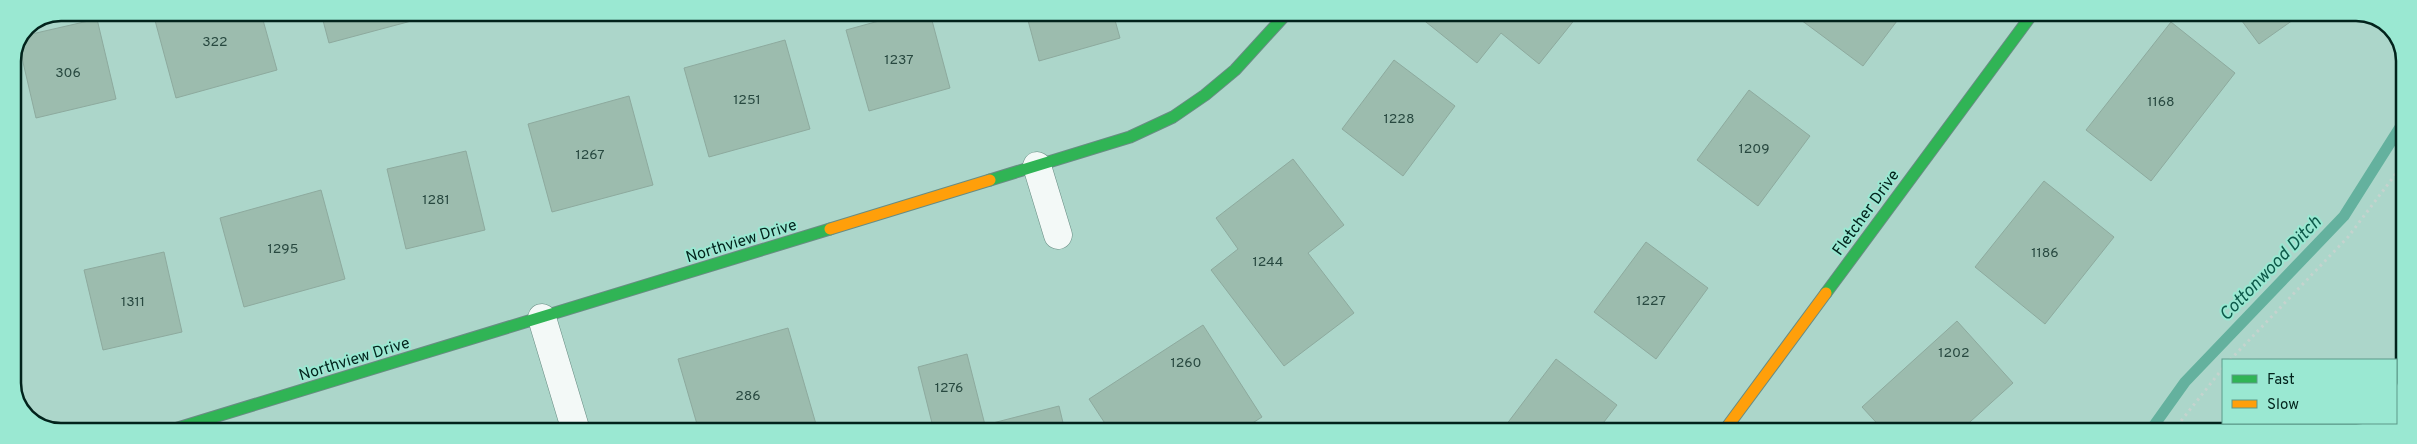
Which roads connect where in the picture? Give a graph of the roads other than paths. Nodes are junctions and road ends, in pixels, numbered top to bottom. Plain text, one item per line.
1 (1280, 22) edge
2 (2026, 22) edge
3 (1036, 166) junction
4 (1058, 235) dead end
5 (542, 318) junction
6 (198, 422) edge
7 (573, 422) edge
8 (1730, 423) edge

1 - 3 street, Northview Drive
2 - 8 street, Fletcher Drive
3 - 4 street
3 - 5 street, Northview Drive
5 - 6 street, Northview Drive
5 - 7 street

